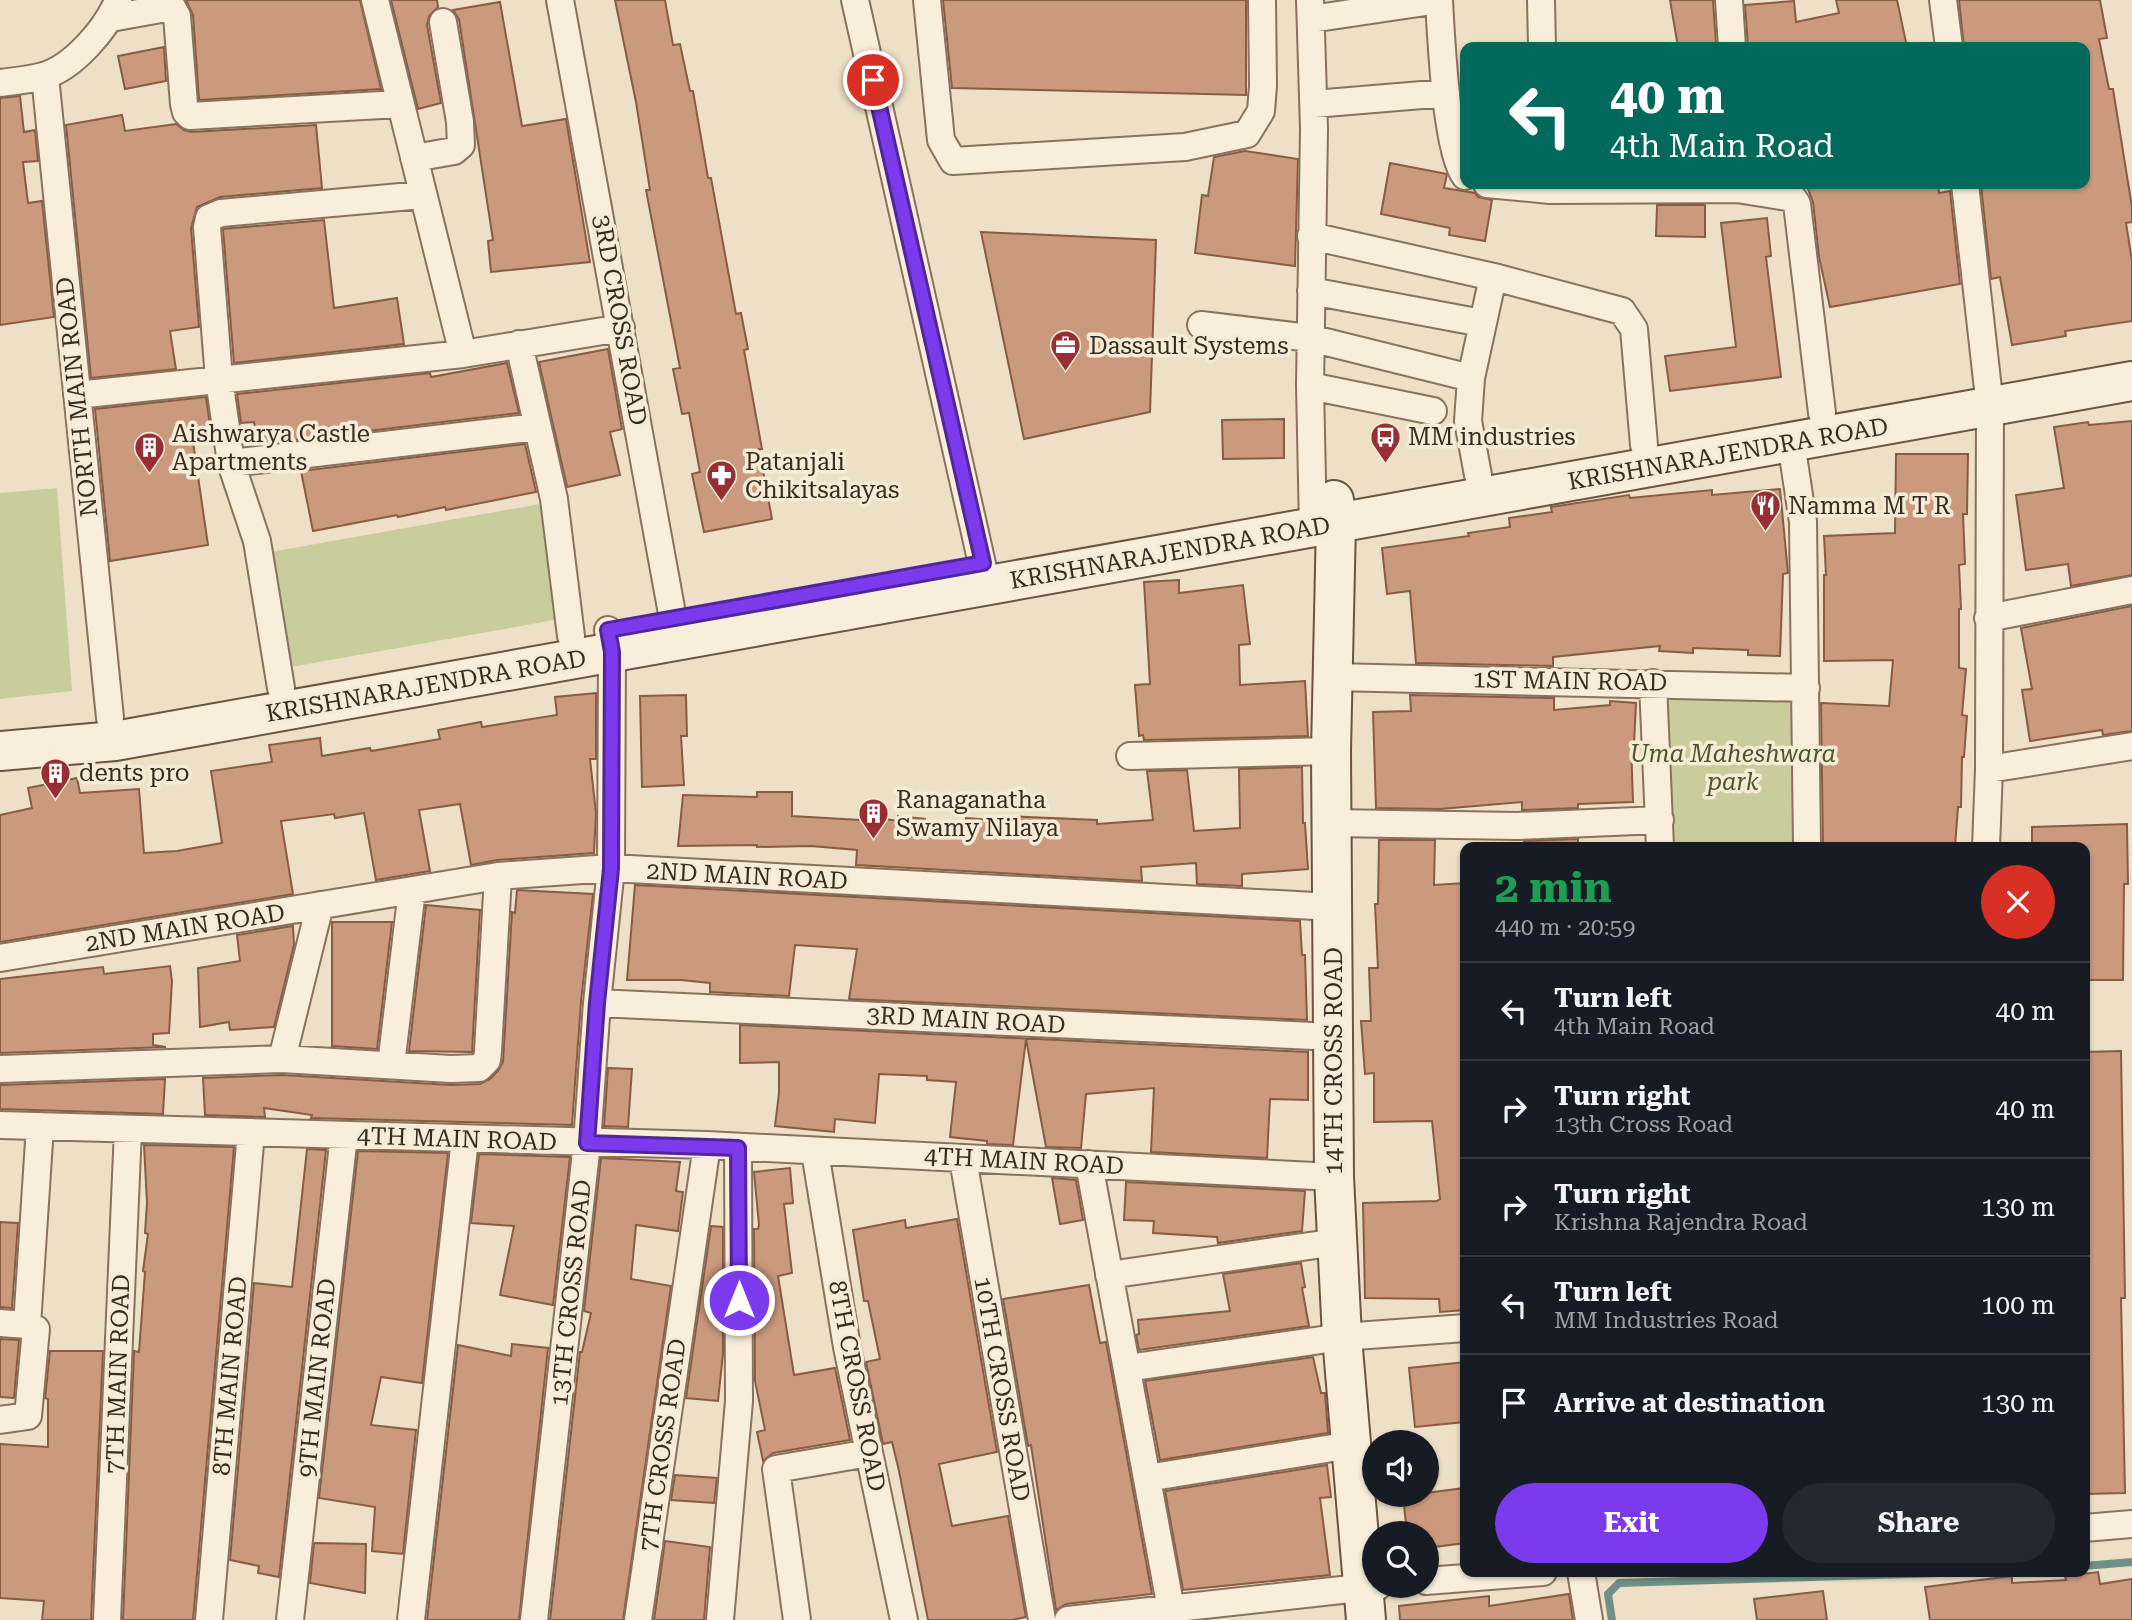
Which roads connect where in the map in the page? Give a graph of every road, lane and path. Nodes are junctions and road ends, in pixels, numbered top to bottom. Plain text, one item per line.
1 (375, 0) edge
2 (560, 0) edge
3 (855, 0) edge
4 (927, 0) edge
5 (1262, 0) edge
6 (1439, 0) edge
7 (1541, 0) edge
8 (1729, 0) edge
9 (1943, 0) edge
10 (115, 9) edge
11 (1311, 10) edge
12 (443, 22) dead end
13 (1542, 42) edge
14 (1732, 42) edge
15 (1948, 42) edge
16 (45, 76) junction
17 (0, 83) edge
18 (1446, 93) junction
19 (399, 104) junction
20 (1314, 104) junction
21 (414, 158) junction
22 (1460, 165) edge
23 (1751, 189) edge
24 (1966, 189) edge
25 (423, 195) junction
26 (1311, 236) junction
27 (1493, 277) junction
28 (1311, 291) junction
29 (1482, 323) junction
30 (1201, 325) dead end
31 (621, 328) junction
32 (1310, 338) junction
33 (520, 344) junction
34 (463, 354) junction
35 (2132, 357) edge
36 (1471, 378) junction
37 (219, 379) junction
38 (2132, 381) edge
39 (1310, 386) junction
40 (77, 395) junction
41 (1989, 395) junction
42 (1433, 411) dead end
43 (1822, 413) junction
44 (537, 428) junction
45 (1791, 443) junction
46 (1644, 445) junction
47 (231, 463) junction
48 (1478, 475) junction
49 (1323, 514) junction
50 (985, 574) junction
51 (2132, 590) edge
52 (1988, 618) junction
53 (675, 629) junction
54 (597, 639) junction
55 (1333, 677) junction
56 (1653, 683) junction
57 (281, 688) junction
58 (1806, 688) junction
59 (110, 718) junction
60 (0, 726) edge
61 (2132, 746) edge
62 (0, 751) edge
63 (1331, 751) junction
64 (1130, 756) dead end
65 (1989, 769) junction
66 (1660, 820) junction
67 (1332, 823) junction
68 (1517, 836) edge
69 (1661, 842) edge
70 (1807, 842) edge
71 (1986, 842) edge
72 (611, 869) junction
73 (499, 876) junction
74 (412, 890) junction
75 (320, 905) junction
76 (1333, 907) junction
77 (0, 958) edge
78 (597, 1003) junction
79 (1335, 1037) junction
80 (282, 1059) junction
81 (391, 1065) junction
82 (0, 1069) edge
83 (0, 1125) edge
84 (40, 1126) junction
85 (128, 1129) junction
86 (251, 1132) junction
87 (344, 1135) junction
88 (465, 1139) junction
89 (587, 1143) junction
90 (707, 1146) junction
91 (738, 1148) junction
92 (814, 1152) junction
93 (963, 1159) junction
94 (1089, 1164) junction
95 (1334, 1177) junction
96 (1337, 1242) junction
97 (1109, 1275) junction
98 (0, 1323) edge
99 (27, 1325) junction
100 (1460, 1328) edge
101 (1342, 1337) junction
102 (1127, 1368) junction
103 (0, 1420) edge
104 (1351, 1445) junction
105 (869, 1453) junction
106 (776, 1469) junction
107 (733, 1477) junction
108 (1147, 1478) junction
109 (2132, 1524) edge
110 (2090, 1528) edge
111 (1362, 1543) edge
112 (1478, 1577) edge
113 (1582, 1577) edge
114 (1439, 1580) edge
115 (1362, 1597) edge
116 (1172, 1613) edge
117 (107, 1620) edge
118 (209, 1620) edge
119 (290, 1620) edge
120 (411, 1620) edge
121 (534, 1620) edge
122 (638, 1620) edge
123 (720, 1620) edge
124 (797, 1620) edge
125 (904, 1620) edge
126 (1041, 1620) edge
127 (1068, 1620) edge
128 (1589, 1620) edge

1 - 19 street
2 - 31 street, 3RD CROSS ROAD
3 - 50 street
4 - 5 street
6 - 11 street
6 - 18 street
7 - 13 street
8 - 14 street
9 - 15 street
10 - 16 street
10 - 19 street
11 - 20 street
12 - 21 street
16 - 17 street
16 - 40 street, NORTH MAIN ROAD
18 - 20 street
18 - 22 street
19 - 21 street
20 - 26 street
21 - 25 street
23 - 43 street
24 - 41 street
25 - 34 street
25 - 37 street
26 - 27 street
26 - 28 street
27 - 29 street
27 - 46 street
28 - 29 street
28 - 32 street
29 - 36 street
30 - 32 street
31 - 33 street
31 - 53 street, 3RD CROSS ROAD
32 - 36 street
32 - 39 street
33 - 34 street
33 - 44 street, 13TH CROSS ROAD
34 - 37 street
35 - 41 main road
36 - 48 street
37 - 40 street
37 - 47 street
38 - 41 main road, KRISHNARAJENDRA ROAD
39 - 42 street
39 - 49 street
40 - 59 street, NORTH MAIN ROAD
41 - 43 main road
41 - 45 main road, KRISHNARAJENDRA ROAD
41 - 52 street
43 - 46 main road
44 - 47 street
44 - 54 street, 13TH CROSS ROAD
45 - 49 main road, KRISHNARAJENDRA ROAD
45 - 58 street
46 - 48 main road
47 - 57 street
48 - 49 main road
49 - 50 main road, KRISHNARAJENDRA ROAD
49 - 55 main road, 14TH CROSS ROAD
50 - 53 main road, KRISHNARAJENDRA ROAD
51 - 52 street
52 - 65 street
53 - 54 main road, KRISHNARAJENDRA ROAD
54 - 57 main road
54 - 62 main road, KRISHNARAJENDRA ROAD
54 - 72 street, 13TH CROSS ROAD
55 - 56 street, 1ST MAIN ROAD
55 - 63 main road, 14TH CROSS ROAD
56 - 58 street, 1ST MAIN ROAD
56 - 66 street
57 - 59 main road
58 - 70 street
59 - 60 main road
61 - 65 street
63 - 64 street
63 - 67 main road, 14TH CROSS ROAD
65 - 71 street
66 - 68 street
66 - 69 street
67 - 68 street
67 - 76 main road, 14TH CROSS ROAD
72 - 73 street, 2ND MAIN ROAD
72 - 76 street, 2ND MAIN ROAD
72 - 78 street, 13TH CROSS ROAD
73 - 74 street, 2ND MAIN ROAD
73 - 81 street
74 - 75 street, 2ND MAIN ROAD
74 - 81 street
75 - 77 street, 2ND MAIN ROAD
75 - 80 street
76 - 79 main road, 14TH CROSS ROAD
78 - 79 street, 3RD MAIN ROAD
78 - 89 street, 13TH CROSS ROAD
79 - 95 main road, 14TH CROSS ROAD
80 - 81 street
80 - 82 street
83 - 84 street, 4TH MAIN ROAD
84 - 85 street, 4TH MAIN ROAD
84 - 99 street
85 - 86 street, 4TH MAIN ROAD
85 - 117 street, 7TH MAIN ROAD
86 - 87 street, 4TH MAIN ROAD
86 - 118 street, 8TH MAIN ROAD
87 - 88 street, 4TH MAIN ROAD
87 - 119 street, 9TH MAIN ROAD
88 - 89 street, 4TH MAIN ROAD
88 - 120 street
89 - 90 street, 4TH MAIN ROAD
89 - 121 street, 13TH CROSS ROAD
90 - 91 street, 4TH MAIN ROAD
90 - 122 street, 7TH CROSS ROAD
91 - 92 street, 4TH MAIN ROAD
91 - 107 street
92 - 93 street, 4TH MAIN ROAD
92 - 105 street, 8TH CROSS ROAD
93 - 94 street, 4TH MAIN ROAD
93 - 126 street, 10TH CROSS ROAD
94 - 95 street, 4TH MAIN ROAD
94 - 97 street
95 - 96 main road, 14TH CROSS ROAD
96 - 97 street
96 - 101 main road, 14TH CROSS ROAD
97 - 102 street
98 - 99 street
99 - 103 street
100 - 101 street
101 - 102 street
101 - 104 main road, 14TH CROSS ROAD
102 - 108 street
104 - 108 street
104 - 111 main road, 14TH CROSS ROAD
105 - 106 street
105 - 125 street, 8TH CROSS ROAD
106 - 107 street
106 - 124 street
107 - 123 street
108 - 116 street
109 - 110 street
112 - 114 street
113 - 128 street
115 - 116 street
116 - 127 street

